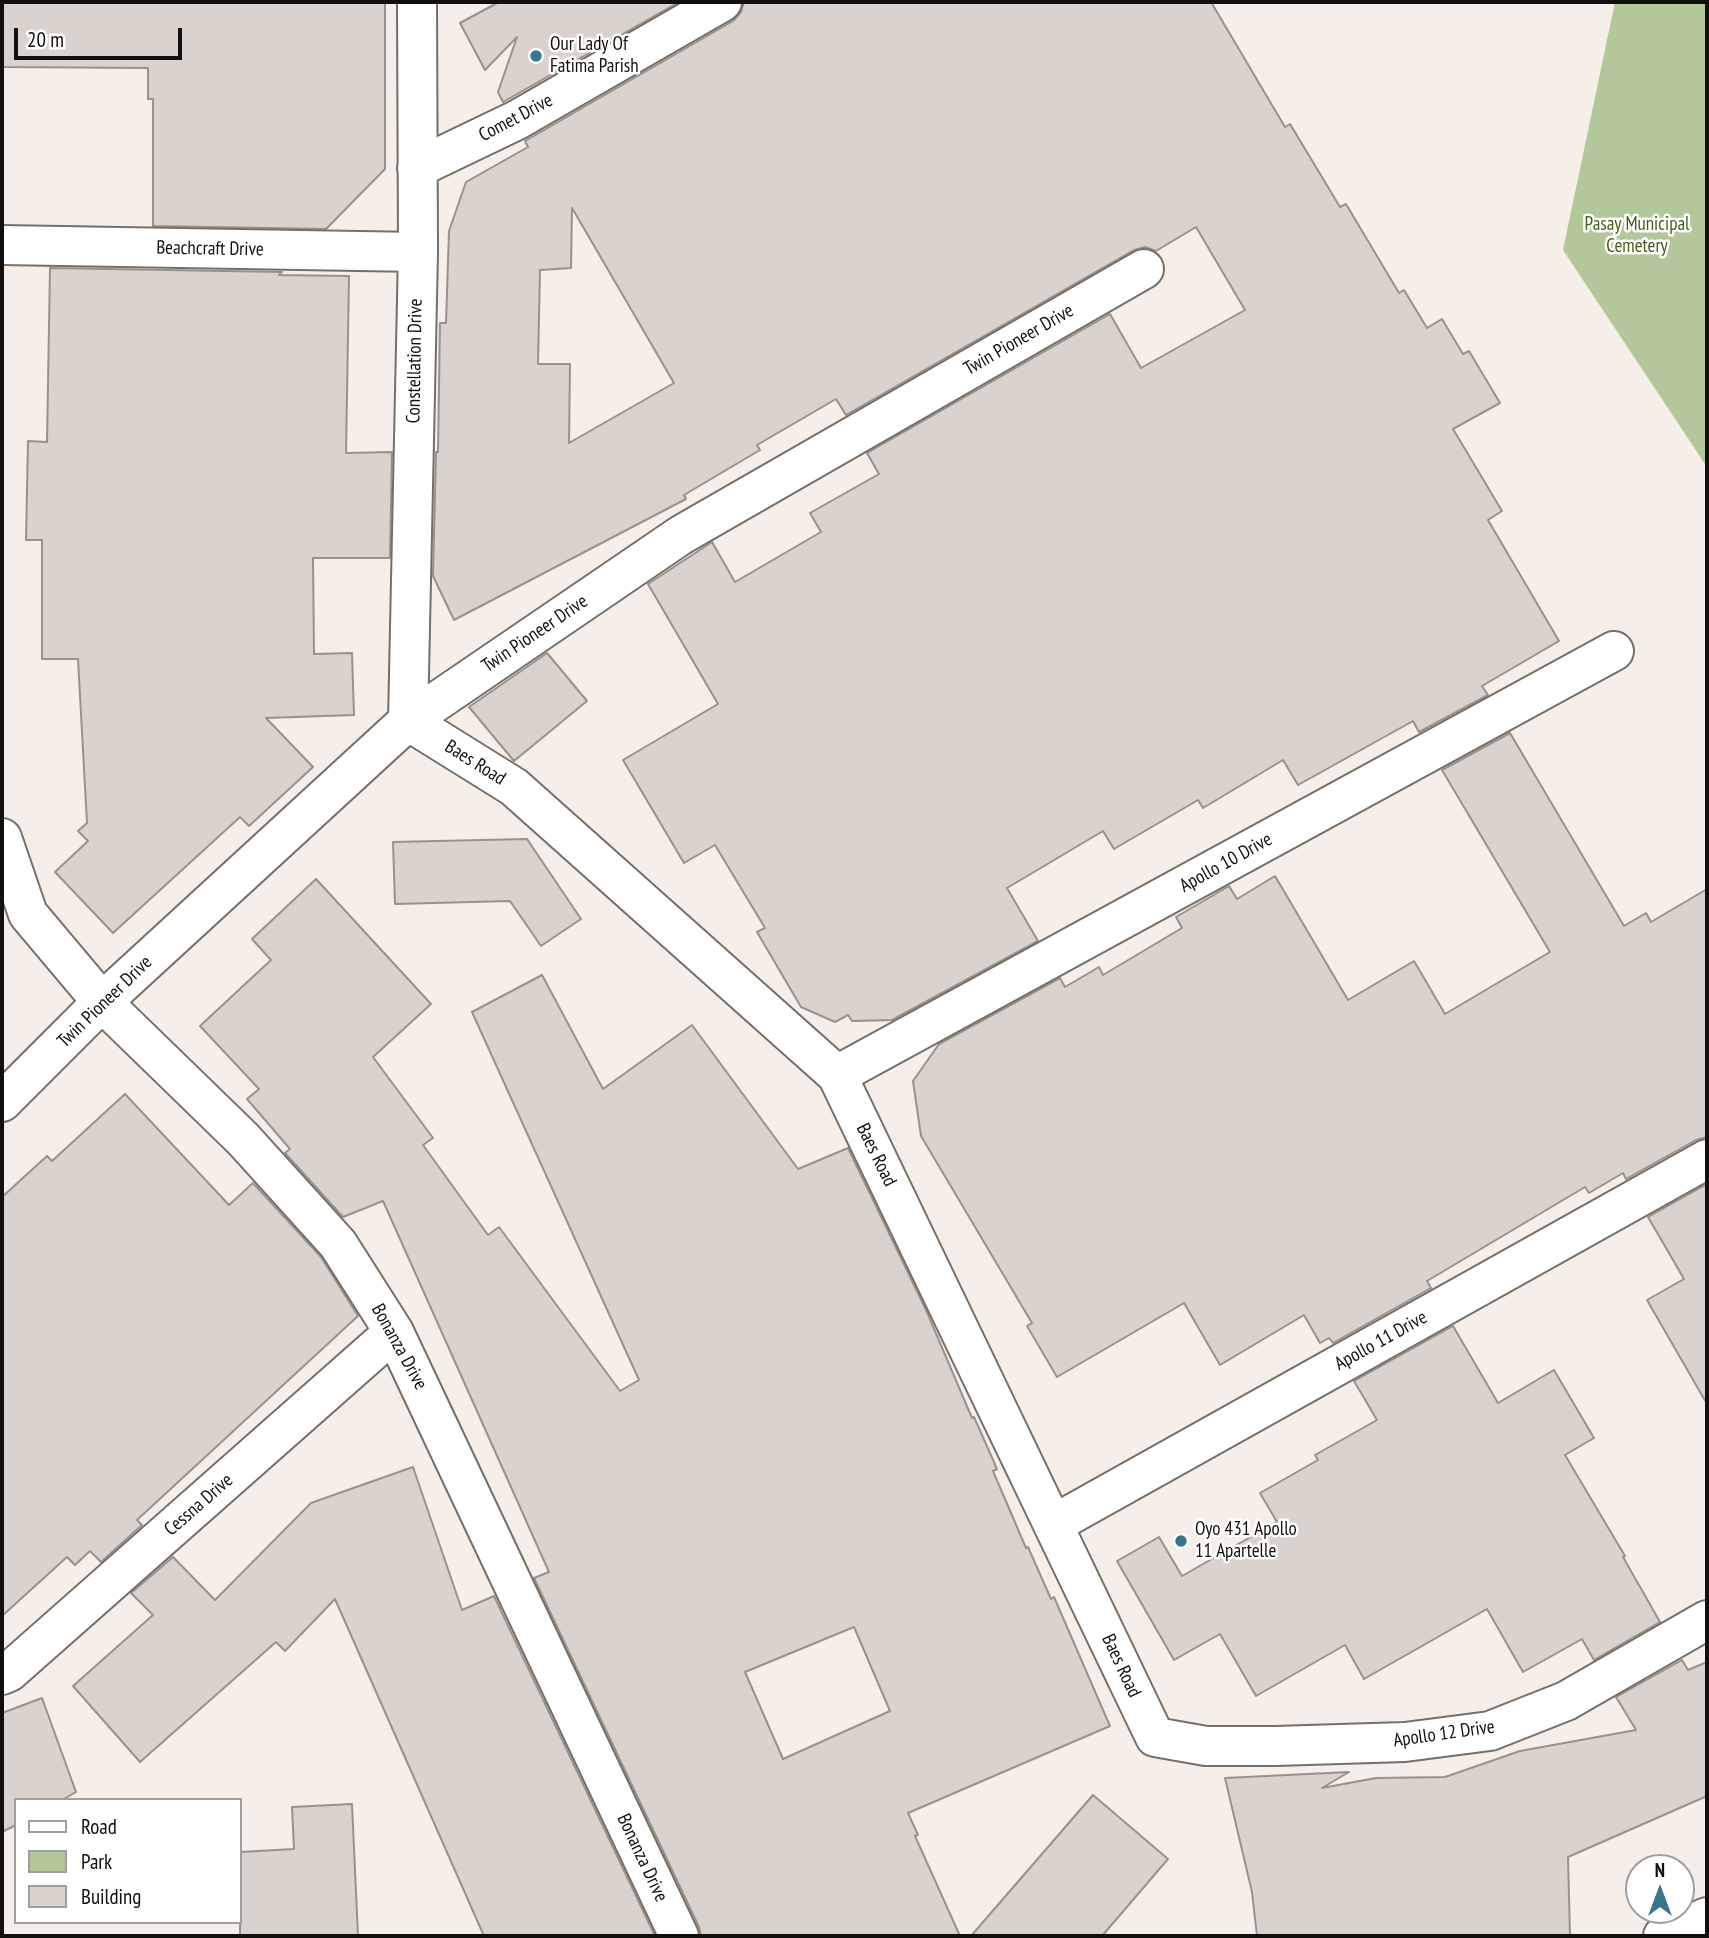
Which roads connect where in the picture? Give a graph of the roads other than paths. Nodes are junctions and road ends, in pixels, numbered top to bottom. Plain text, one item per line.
1 (417, 2) edge
2 (722, 2) edge
3 (417, 168) junction
4 (2, 245) edge
5 (418, 252) junction
6 (1144, 269) dead end
7 (1614, 651) dead end
8 (408, 721) junction
9 (2, 838) edge
10 (102, 1002) junction
11 (837, 1075) junction
12 (2, 1102) edge
13 (1707, 1158) edge
14 (394, 1332) junction
15 (1054, 1524) junction
16 (1707, 1620) edge
17 (2, 1675) edge
18 (1155, 1737) joint
19 (1707, 1917) edge
20 (679, 1936) edge
21 (1663, 1936) edge

1 - 3 street, Constellation Drive
2 - 3 street, Comet Drive
3 - 5 street, Constellation Drive
4 - 5 street, Beachcraft Drive
5 - 8 street, Constellation Drive
6 - 8 street, Twin Pioneer Drive
7 - 11 street, Apollo 10 Drive
8 - 10 street, Twin Pioneer Drive
8 - 11 street, Baes Road
9 - 10 street, Bonanza Drive
10 - 12 street, Twin Pioneer Drive
10 - 14 street, Bonanza Drive
11 - 15 street, Baes Road
13 - 15 street, Apollo 11 Drive
14 - 17 street, Cessna Drive
14 - 20 street, Bonanza Drive
15 - 18 street, Baes Road
16 - 18 street, Apollo 12 Drive
19 - 21 street

